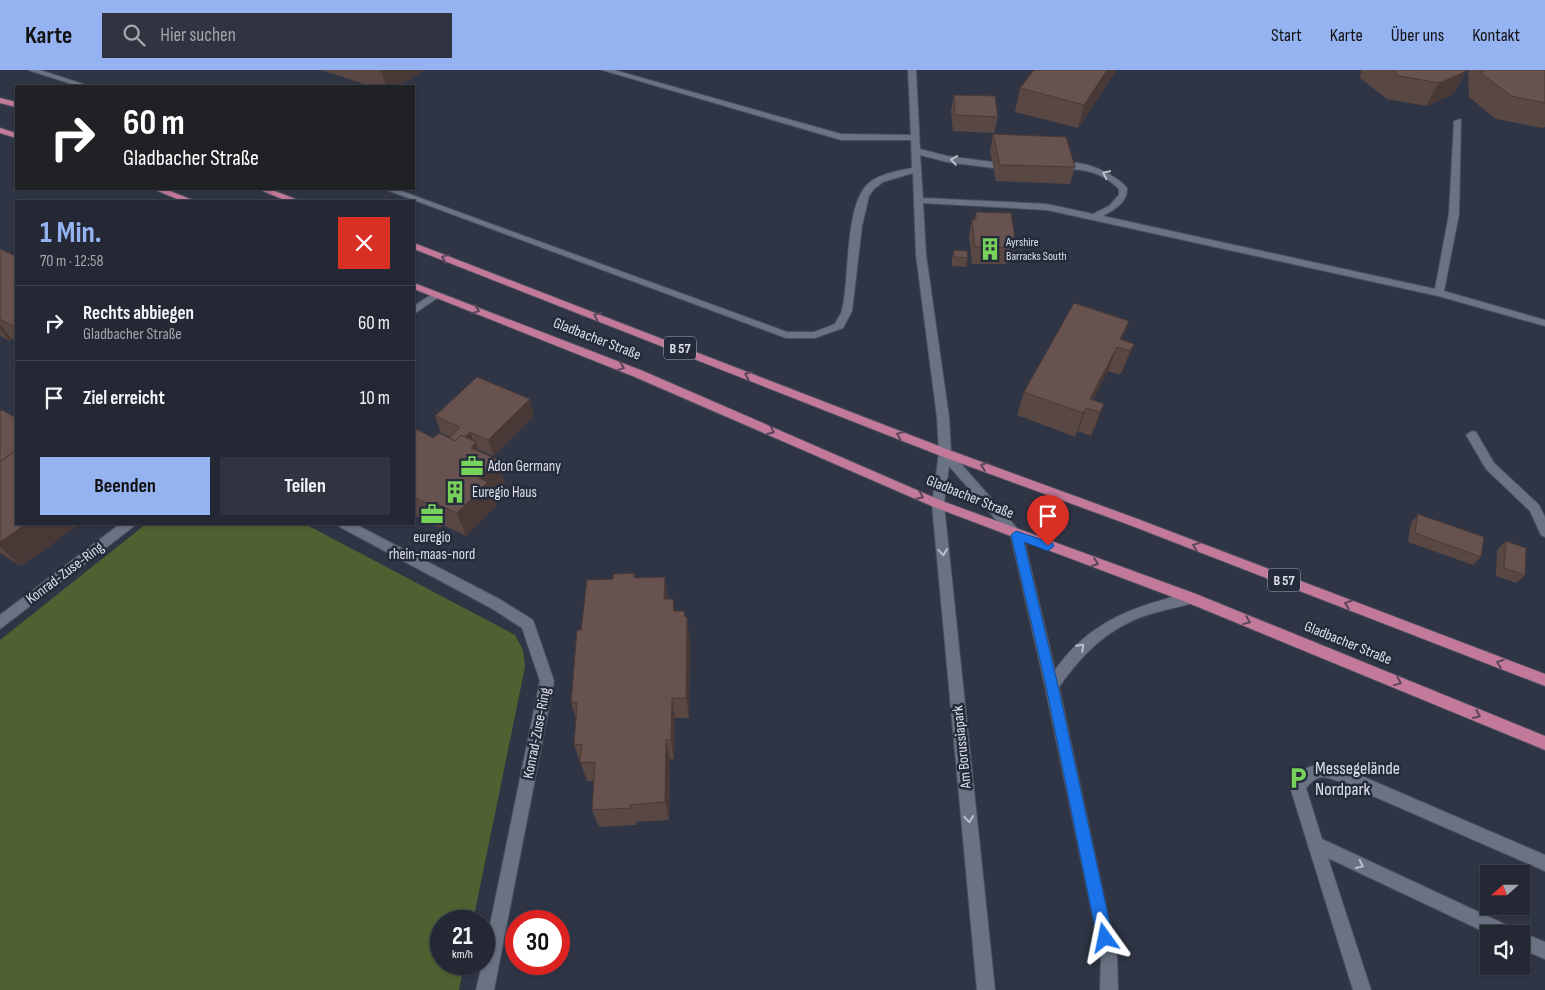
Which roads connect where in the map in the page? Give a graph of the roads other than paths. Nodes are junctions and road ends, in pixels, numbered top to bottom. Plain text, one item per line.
1 (32, 70) edge
2 (606, 70) edge
3 (912, 70) edge
4 (81, 85) edge
5 (0, 100) edge
6 (15, 106) edge
7 (1458, 121) dead end
8 (0, 130) edge
9 (15, 136) edge
10 (916, 138) junction
11 (917, 151) junction
12 (993, 165) dead end
13 (1066, 166) edge
14 (917, 169) junction
15 (160, 190) edge
16 (265, 190) edge
17 (391, 190) edge
18 (187, 200) edge
19 (293, 200) edge
20 (917, 200) junction
21 (1096, 217) junction
22 (415, 246) edge
23 (415, 286) edge
24 (1439, 293) junction
25 (435, 295) junction
26 (415, 310) edge
27 (1545, 323) edge
28 (1472, 435) dead end
29 (945, 453) junction
30 (938, 504) junction
31 (128, 525) edge
32 (346, 525) edge
33 (1545, 532) edge
34 (1016, 535) junction
35 (1191, 598) junction
36 (0, 622) edge
37 (1545, 680) edge
38 (1052, 686) junction
39 (1545, 743) edge
40 (1316, 844) junction
41 (1545, 863) edge
42 (1488, 925) edge
43 (1530, 944) edge
44 (1545, 951) edge
45 (1363, 989) edge
46 (485, 990) edge
47 (986, 990) edge
48 (1109, 990) edge

1 - 4 street
2 - 10 street
3 - 10 street, Am Borussiapark
5 - 6 main road
7 - 24 street
8 - 9 main road
10 - 11 street, Am Borussiapark
12 -> 11 street
11 - 14 street, Am Borussiapark
21 -> 13 street
14 - 17 street
14 - 20 street, Am Borussiapark
15 - 18 main road
16 - 19 main road
20 - 21 street
20 - 29 street, Am Borussiapark
21 - 24 street
29 -> 22 main road, Gladbacher Straße / B 57
23 - 25 main road, Gladbacher Straße
24 - 27 street
25 - 26 street
25 -> 30 main road, Gladbacher Straße
28 - 33 street
29 - 30 street, Am Borussiapark
29 - 34 street
37 -> 29 main road, Gladbacher Straße / B 57
30 - 34 main road, Gladbacher Straße
30 -> 47 street, Am Borussiapark
31 - 36 street, Konrad-Zuse-Ring
32 - 46 street, Konrad-Zuse-Ring
34 -> 35 main road, Gladbacher Straße
34 - 38 street
38 -> 35 street
35 -> 39 main road, Gladbacher Straße
38 - 48 street
40 - 41 street
40 -> 42 street
40 - 45 street
43 - 44 street

